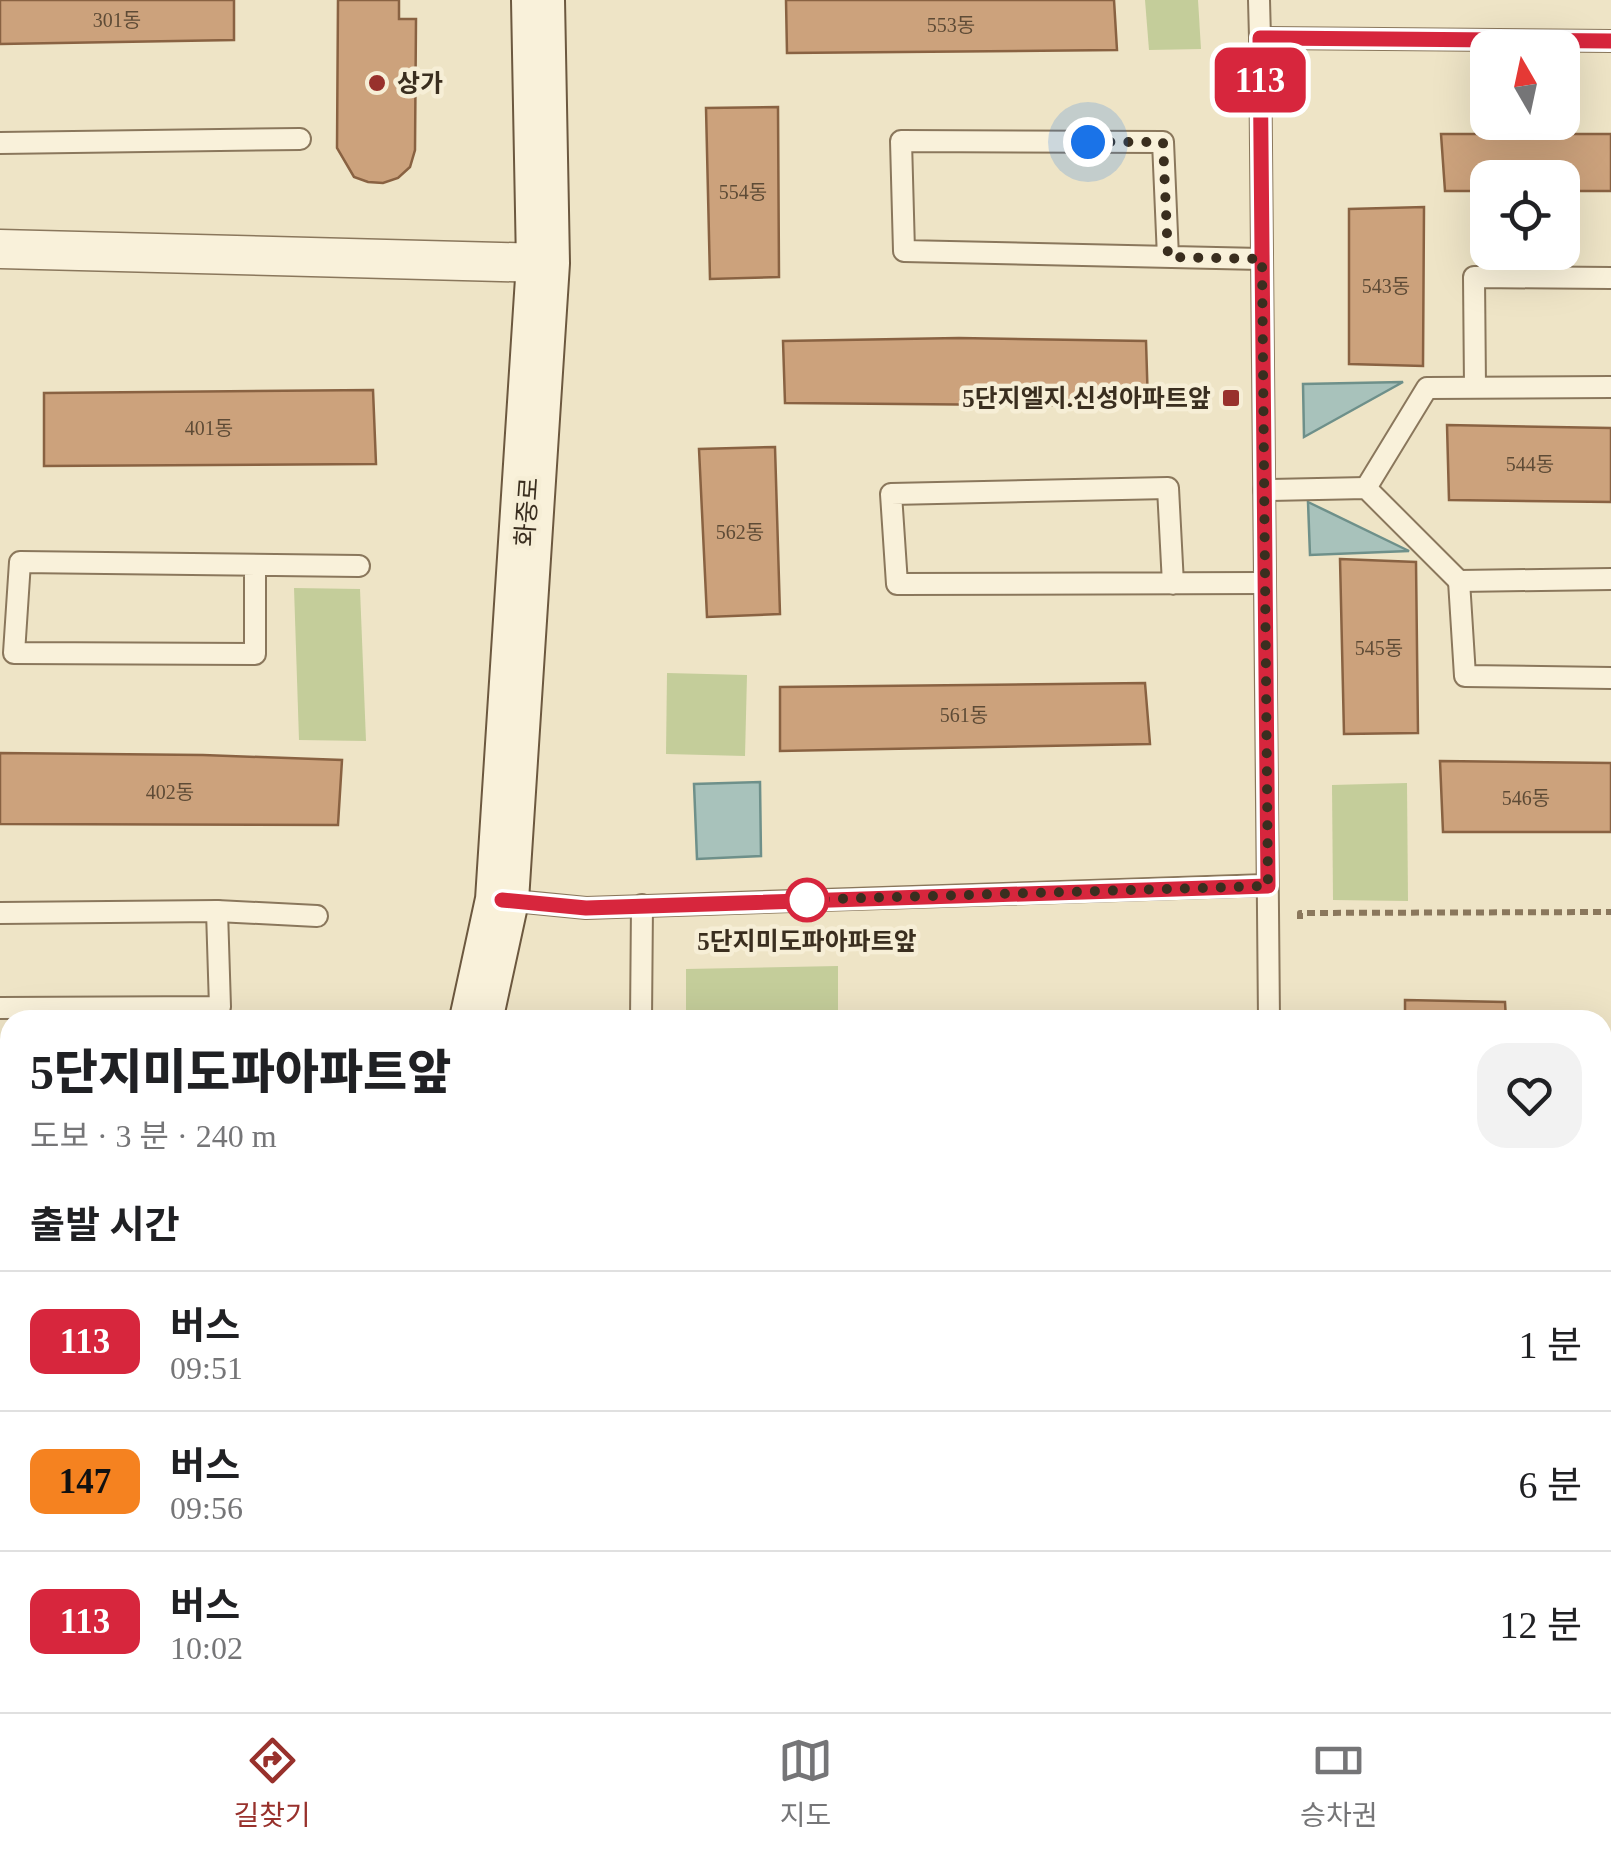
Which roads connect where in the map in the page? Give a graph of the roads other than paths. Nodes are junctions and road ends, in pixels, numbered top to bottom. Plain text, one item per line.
1 (538, 0) edge
2 (1260, 0) edge
3 (1260, 38) junction
4 (1611, 41) edge
5 (300, 139) dead end
6 (0, 143) edge
7 (0, 249) edge
8 (1168, 257) junction
9 (1262, 259) junction
10 (544, 263) junction
11 (1611, 278) edge
12 (1475, 388) junction
13 (1611, 388) edge
14 (1366, 488) junction
15 (1264, 490) junction
16 (255, 565) junction
17 (360, 566) dead end
18 (1611, 579) edge
19 (1459, 581) junction
20 (1264, 583) junction
21 (1174, 584) junction
22 (7, 652) edge
23 (1611, 678) edge
24 (1268, 886) junction
25 (502, 900) junction
26 (642, 905) junction
27 (217, 910) junction
28 (0, 913) edge
29 (317, 916) dead end
30 (0, 1008) edge
31 (478, 1010) edge
32 (641, 1010) edge
33 (1268, 1010) edge

1 - 10 main road, 화중로
2 - 3 lane
3 - 4 lane
3 - 9 lane
5 - 6 lane
7 - 10 street
8 - 8 lane
8 - 9 lane
9 - 15 lane
10 - 25 main road, 화중로
11 - 12 lane
12 - 13 lane
12 - 14 lane
14 - 15 lane
14 - 19 lane
15 - 20 lane
16 - 17 lane
16 - 22 lane
16 - 22 lane
18 - 19 lane
19 - 23 lane
20 - 21 lane
20 - 24 lane
21 - 21 lane
24 - 26 lane
24 - 33 lane
25 - 26 lane
25 - 31 main road, 화중로
26 - 32 lane
27 - 28 lane
27 - 29 lane
27 - 30 lane

